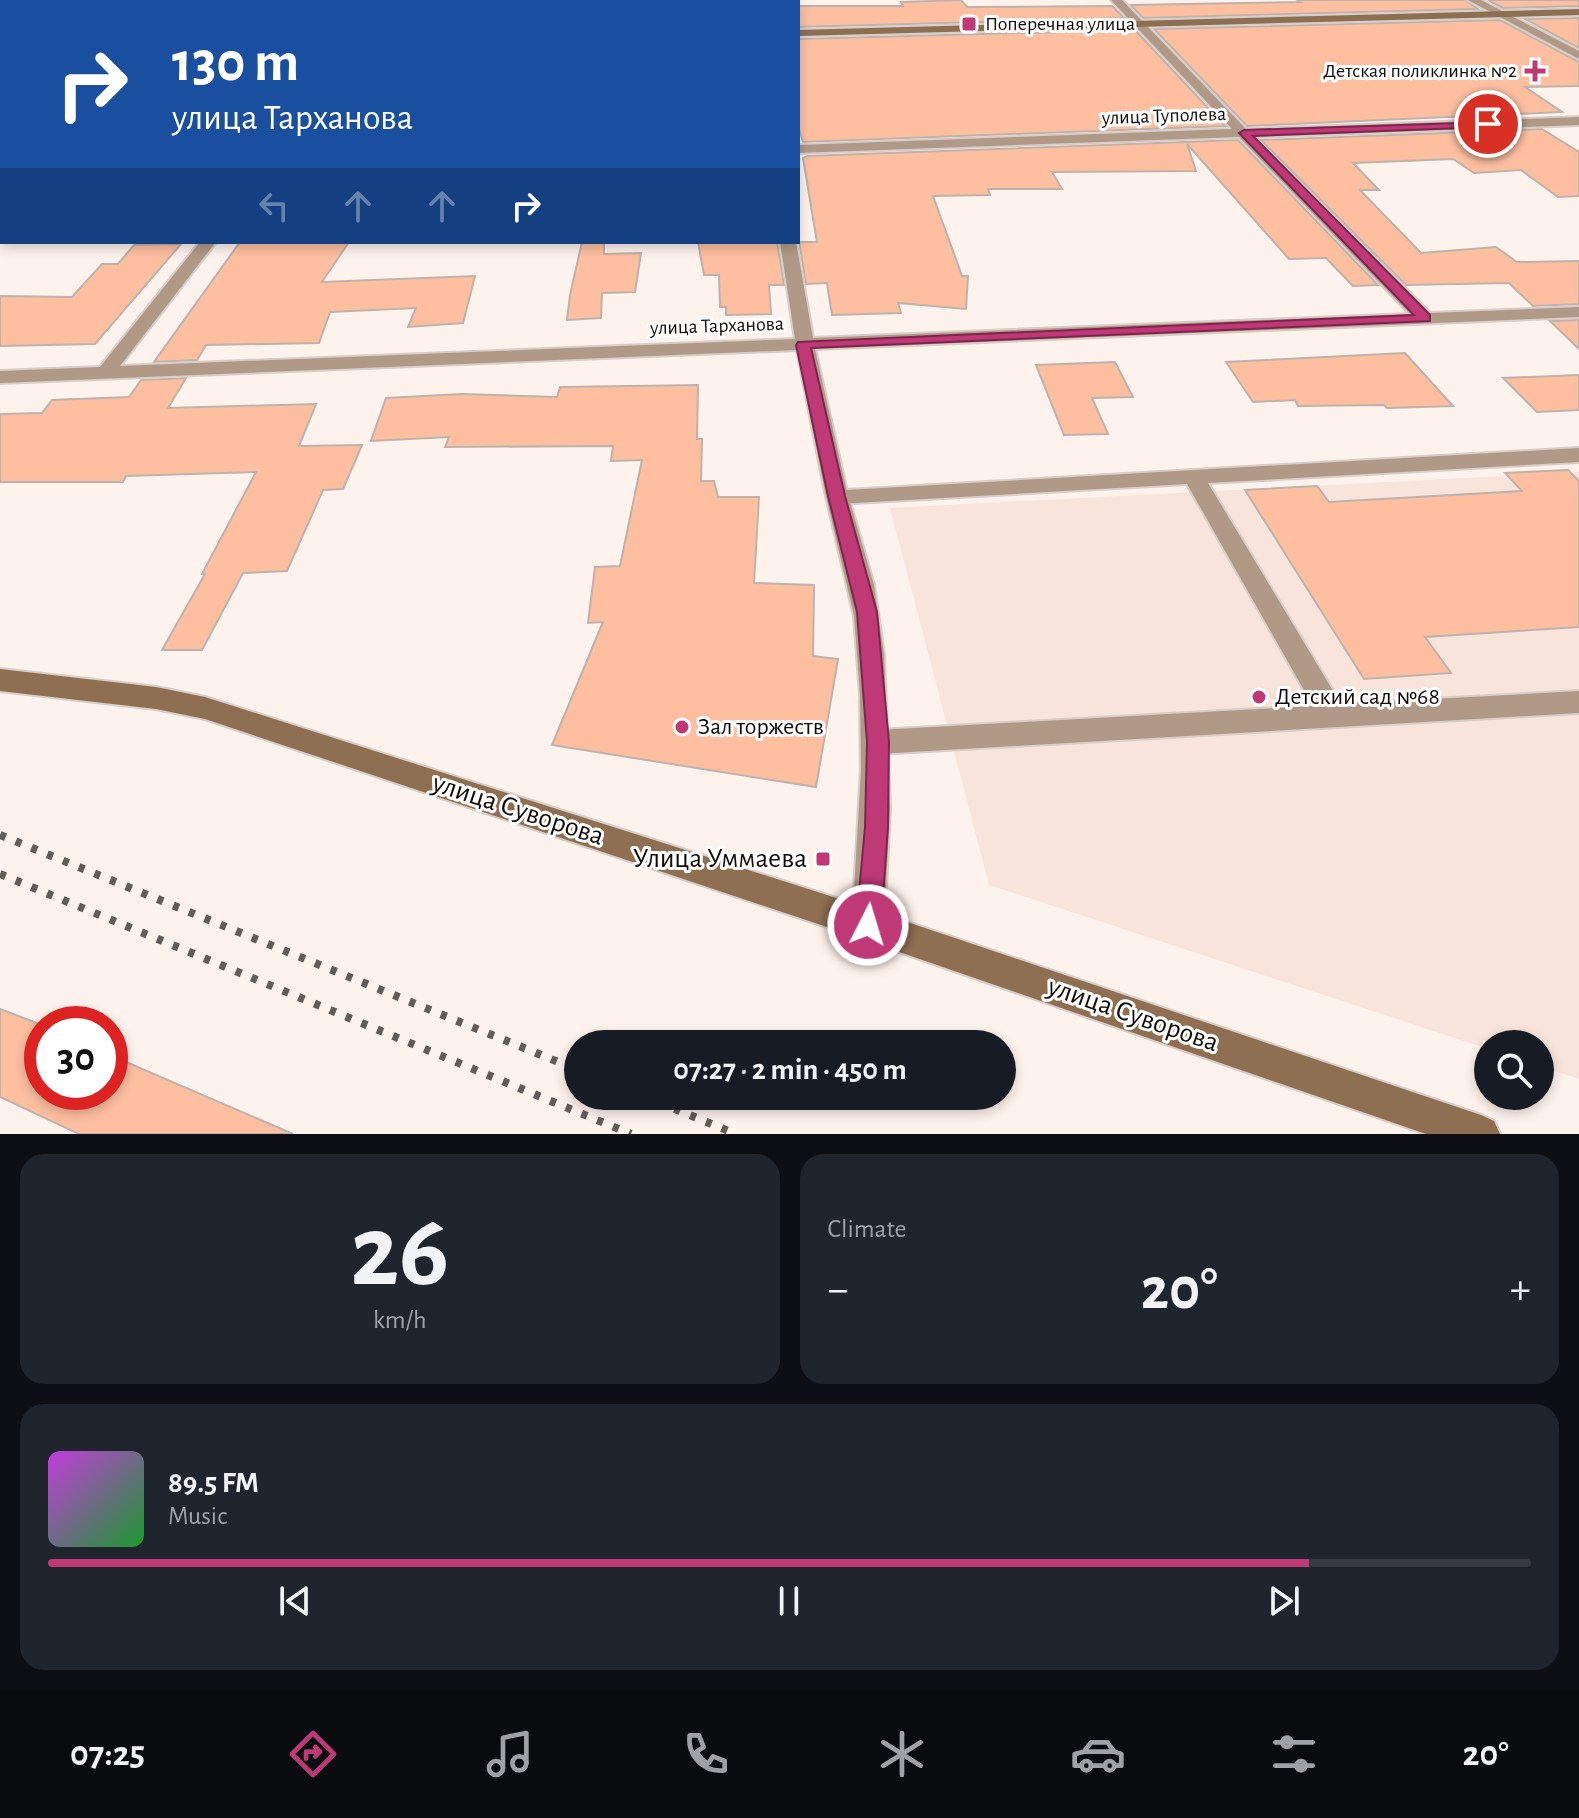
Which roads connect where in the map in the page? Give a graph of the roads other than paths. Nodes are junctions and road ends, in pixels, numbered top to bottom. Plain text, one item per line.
1 (1116, 0) edge
2 (1473, 0) edge
3 (1579, 12) edge
4 (1500, 15) junction
5 (1140, 25) junction
6 (800, 33) edge
7 (1579, 56) edge
8 (1579, 121) edge
9 (1244, 133) junction
10 (800, 149) edge
11 (206, 244) edge
12 (788, 244) edge
13 (1579, 312) edge
14 (1425, 318) junction
15 (803, 345) junction
16 (105, 373) junction
17 (0, 377) edge
18 (1579, 455) edge
19 (1193, 476) junction
20 (837, 496) junction
21 (0, 680) edge
22 (1579, 702) edge
23 (1333, 716) junction
24 (878, 742) junction
25 (868, 925) junction
26 (1481, 1134) edge

1 - 5 street
2 - 4 street
3 - 4 street
4 - 5 street
4 - 7 street
5 - 6 street
5 - 9 street
8 - 9 street, улица Туполева
9 - 10 street, улица Туполева
9 - 14 street
11 - 16 street
12 - 15 street
13 - 14 street, улица Тарханова
14 - 15 street, улица Тарханова
15 - 16 street, улица Тарханова
15 - 20 street
16 - 17 street, улица Тарханова
18 - 19 street
19 - 20 street
19 - 23 street
20 - 24 street
21 - 25 street, улица Суворова
22 - 23 street
23 - 24 street
24 - 25 street
25 - 26 street, улица Суворова

